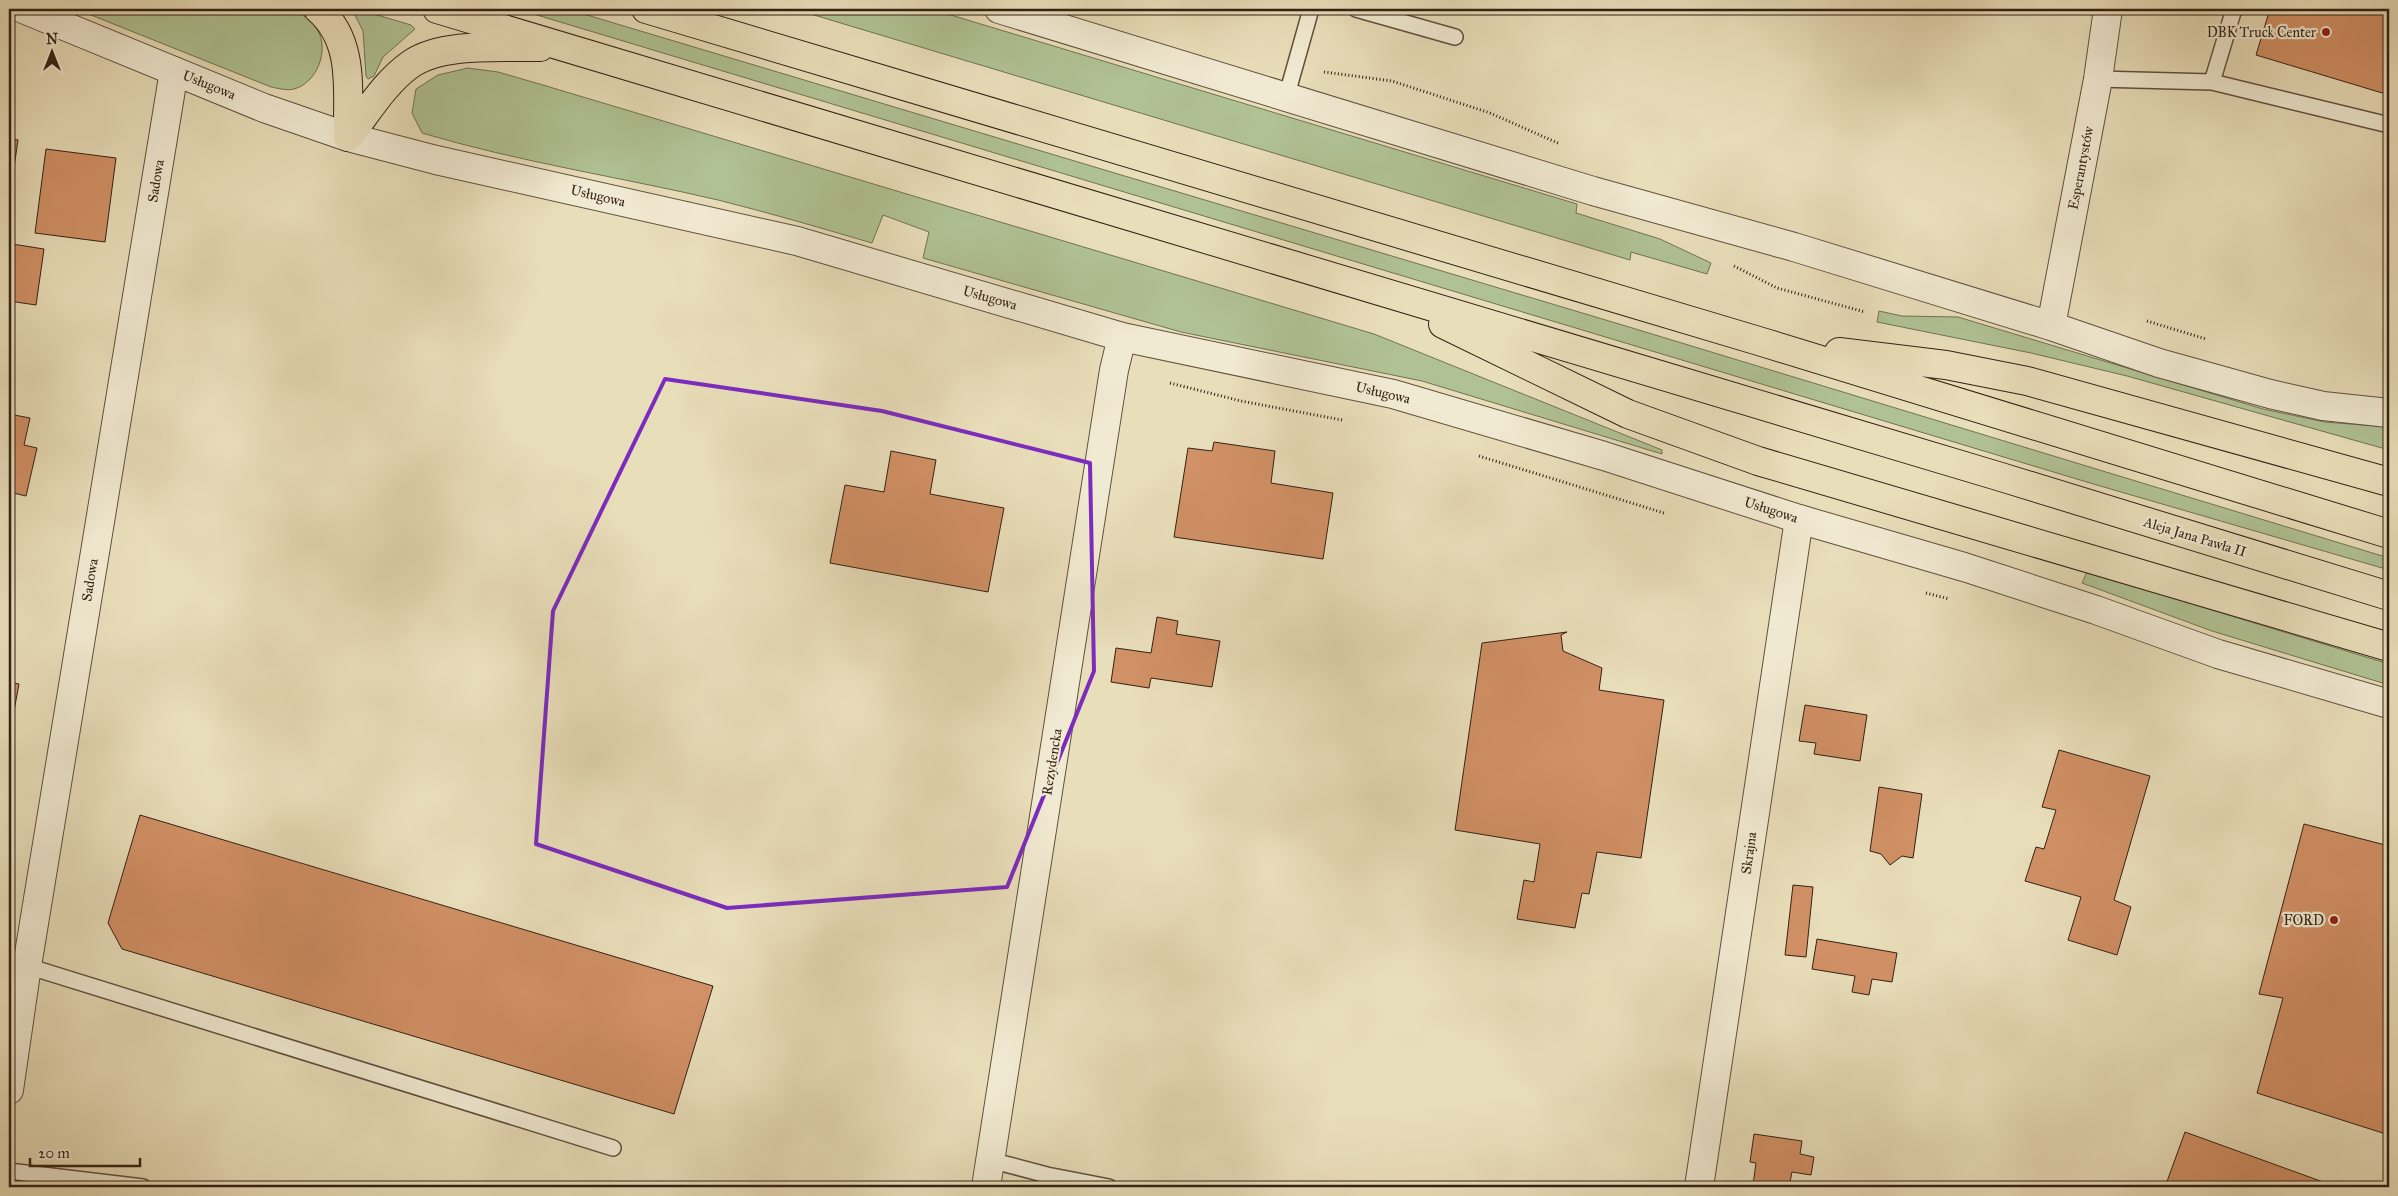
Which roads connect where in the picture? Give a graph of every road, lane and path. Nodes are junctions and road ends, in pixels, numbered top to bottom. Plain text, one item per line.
1 (23, 9) edge
2 (318, 9) edge
3 (437, 9) edge
4 (646, 9) edge
5 (999, 9) edge
6 (1311, 9) edge
7 (1356, 9) edge
8 (2108, 9) edge
9 (2234, 9) edge
10 (1455, 37) dead end
11 (562, 46) junction
12 (174, 71) junction
13 (2098, 79) junction
14 (2212, 82) junction
15 (1286, 98) junction
16 (2389, 125) edge
17 (348, 137) junction
18 (1368, 288) junction
19 (2140, 319) dead end
20 (2051, 326) junction
21 (1122, 338) junction
22 (2213, 341) dead end
23 (1762, 342) junction
24 (2389, 413) edge
25 (2389, 482) edge
26 (1799, 519) junction
27 (2389, 534) edge
28 (2389, 596) edge
29 (2389, 648) edge
30 (2389, 704) edge
31 (27, 966) junction
32 (9, 1090) edge
33 (613, 1148) dead end
34 (990, 1160) junction
35 (9, 1171) edge
36 (143, 1187) edge
37 (986, 1187) edge
38 (1109, 1187) edge
39 (1699, 1187) edge

1 - 12 street, Usługowa
2 - 17 main road
3 - 11 main road
4 - 23 main road
5 - 15 street
6 - 15 lane
7 - 10 lane
8 - 13 street, Esperantystów
9 - 14 lane
11 - 17 main road
11 - 18 main road
12 - 17 street, Usługowa
12 - 31 street, Sadowa
13 - 14 lane
13 - 20 street, Esperantystów
14 - 16 lane
15 - 20 street
17 - 21 street, Usługowa
18 - 28 main road, Aleja Jana Pawła II
18 - 29 main road
19 - 22 path
20 - 24 street
21 - 26 street, Usługowa
21 - 34 street, Rezydencka
23 - 25 main road
23 - 27 main road
26 - 30 street, Usługowa
26 - 39 street, Skrajna
31 - 32 street, Sadowa
31 - 33 lane
34 - 37 street, Rezydencka
34 - 38 lane
35 - 36 lane

